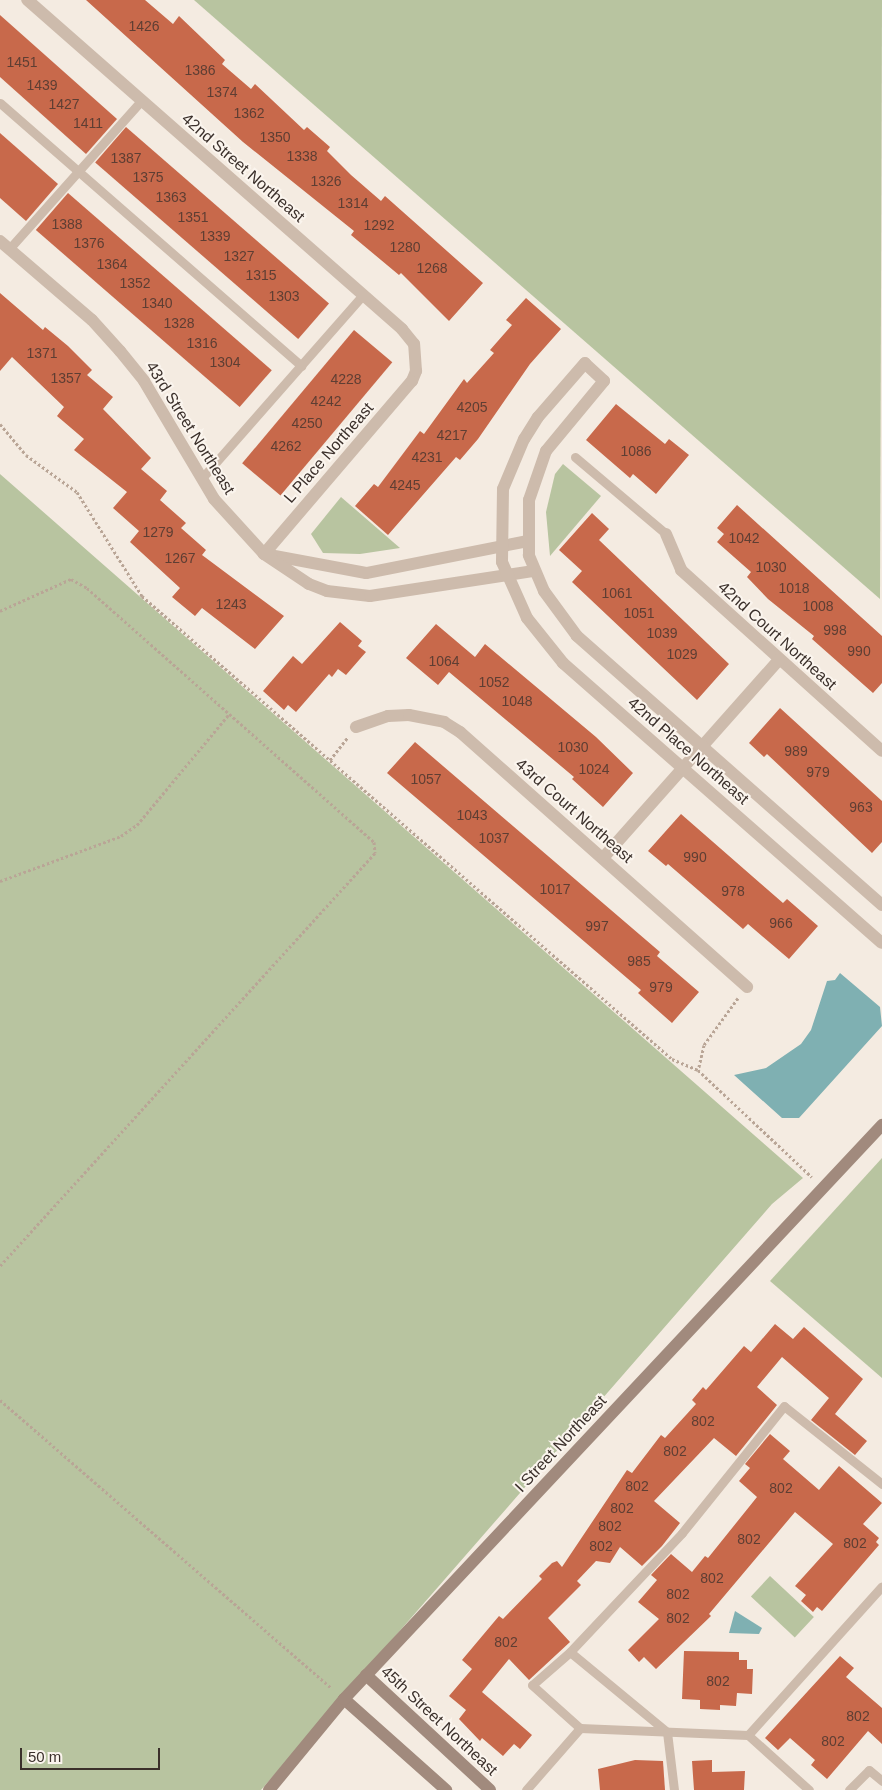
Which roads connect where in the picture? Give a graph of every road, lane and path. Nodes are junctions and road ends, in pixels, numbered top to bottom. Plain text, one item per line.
1 (27, 0) edge
2 (141, 101) junction
3 (0, 103) edge
4 (78, 172) junction
5 (5, 245) edge
6 (363, 295) junction
7 (301, 366) junction
8 (416, 371) joint
9 (0, 424) edge
10 (575, 457) dead end
11 (202, 478) junction
12 (666, 534) joint
13 (528, 541) junction
14 (501, 545) junction
15 (264, 554) junction
16 (534, 571) junction
17 (508, 576) junction
18 (0, 611) edge
19 (780, 660) junction
20 (229, 714) junction
21 (356, 728) joint
22 (702, 747) junction
23 (882, 751) edge
24 (330, 760) junction
25 (683, 768) junction
26 (602, 858) junction
27 (0, 881) edge
28 (882, 906) edge
29 (882, 943) edge
30 (747, 987) joint
31 (698, 1070) junction
32 (882, 1125) edge
33 (824, 1188) junction
34 (0, 1266) edge
35 (0, 1400) edge
36 (882, 1484) edge
37 (882, 1586) edge
38 (570, 1652) junction
39 (366, 1675) junction
40 (344, 1699) junction
41 (580, 1728) junction
42 (667, 1732) junction
43 (748, 1735) junction
44 (882, 1781) edge
45 (269, 1790) edge
46 (446, 1790) edge
47 (490, 1790) edge
48 (526, 1790) edge
49 (674, 1790) edge
50 (809, 1790) edge
51 (849, 1790) edge

1 - 2 street, 42nd Street Northeast
2 - 4 lane
2 - 6 street, 42nd Street Northeast
3 - 4 lane
4 - 5 lane
4 - 7 lane
5 - 11 street, 43rd Street Northeast
6 - 7 lane
6 - 8 street, 42nd Street Northeast
7 - 11 lane
8 - 15 street, L Place Northeast
9 - 24 path
10 - 12 lane
11 - 15 street, 43rd Street Northeast
12 - 19 street, 42nd Court Northeast
13 - 14 street
13 - 14 street, 42nd Place Northeast
13 - 16 street, 42nd Place Northeast
14 - 15 street
14 - 17 street, 42nd Place Northeast
15 - 17 street, 43rd Street Northeast
16 - 17 street, 43rd Street Northeast
16 - 22 street, 42nd Place Northeast
17 - 25 street, 42nd Place Northeast
18 - 20 path
19 - 22 street
19 - 23 street, 42nd Court Northeast
20 - 27 path
20 - 34 path
21 - 24 path
21 - 26 street, 43rd Court Northeast
22 - 25 street
22 - 28 street, 42nd Place Northeast
24 - 31 path
25 - 26 street
25 - 29 street, 42nd Place Northeast
26 - 30 street, 43rd Court Northeast
30 - 31 path
31 - 33 path
32 - 33 street, I Street Northeast
33 - 39 street, I Street Northeast
35 - 40 path
36 - 38 lane
37 - 43 lane
38 - 41 lane
38 - 42 lane
39 - 40 street, I Street Northeast
39 - 47 street, 45th Street Northeast
40 - 45 street, I Street Northeast
40 - 46 street
41 - 42 lane
41 - 48 lane
42 - 43 lane
42 - 49 lane
43 - 50 lane
44 - 51 lane

